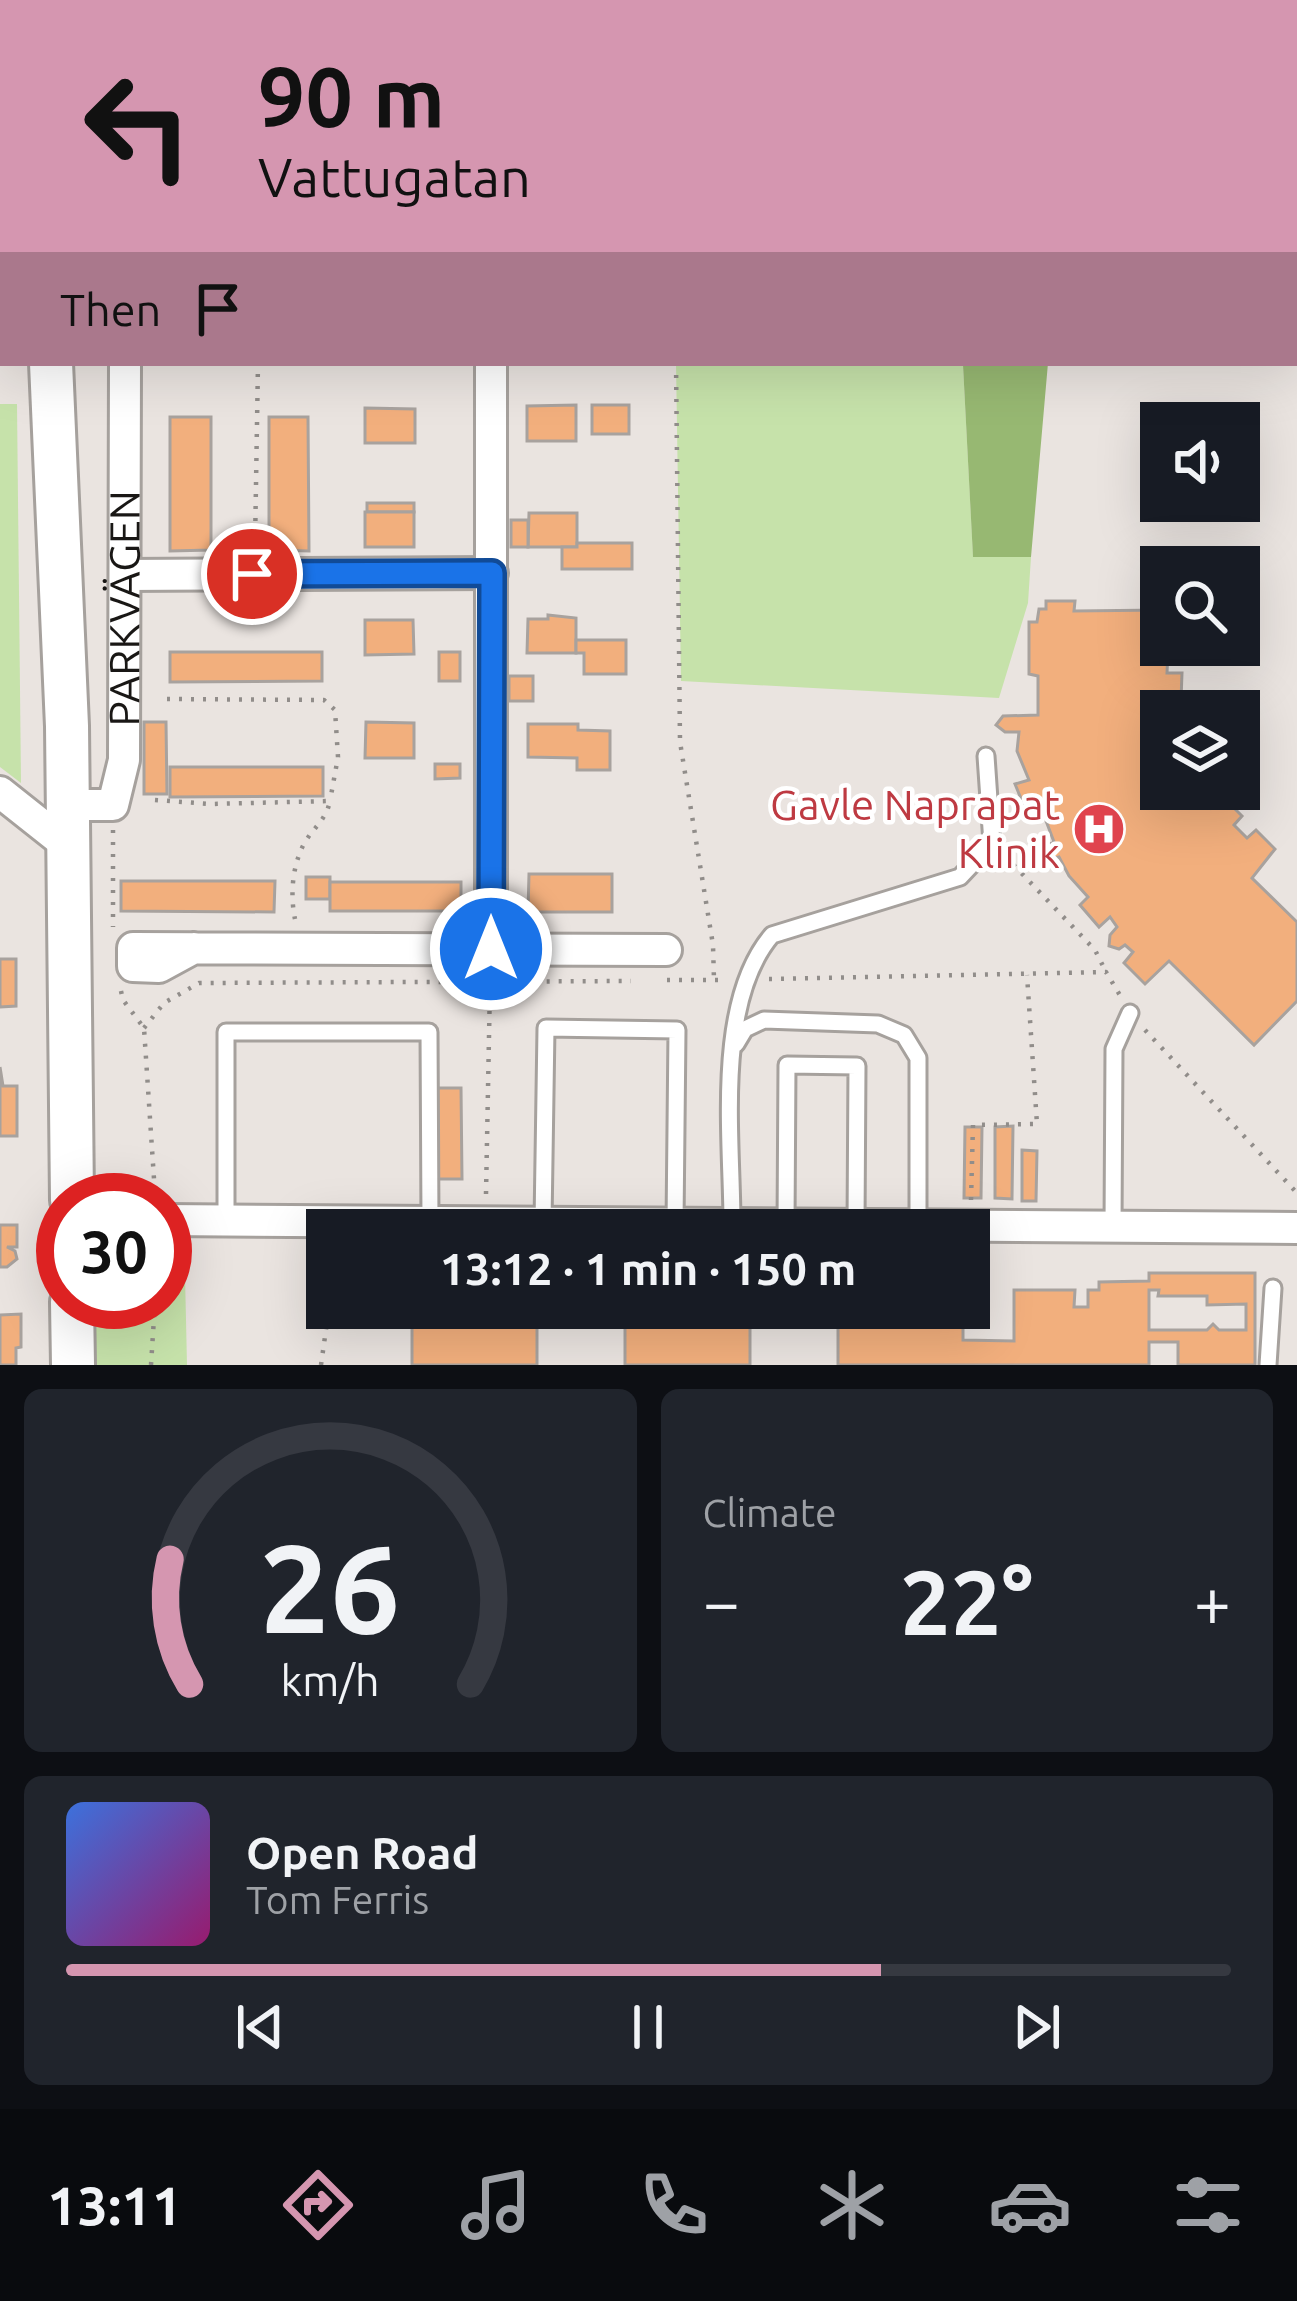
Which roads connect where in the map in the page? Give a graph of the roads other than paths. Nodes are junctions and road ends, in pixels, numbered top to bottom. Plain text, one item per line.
1 (51, 366) edge
2 (124, 366) edge
3 (491, 366) edge
4 (492, 573) junction
5 (125, 575) junction
6 (986, 756) dead end
7 (0, 792) edge
8 (68, 826) junction
9 (194, 948) dead end
10 (491, 949) junction
11 (666, 950) dead end
12 (1130, 1013) road end
13 (732, 1050) junction
14 (72, 1173) edge
15 (430, 1209) edge
16 (543, 1209) edge
17 (675, 1209) edge
18 (732, 1209) edge
19 (787, 1209) edge
20 (856, 1209) edge
21 (918, 1209) edge
22 (192, 1220) edge
23 (226, 1220) junction
24 (306, 1221) edge
25 (990, 1226) edge
26 (1113, 1227) junction
27 (1297, 1228) edge
28 (1273, 1288) dead end
29 (72, 1329) edge
30 (73, 1365) edge
31 (1268, 1365) edge

1 - 8 main road, PARKVÄGEN
2 - 5 street, PARKVÄGEN
3 - 4 street
4 - 5 street
4 - 10 street
5 - 8 street, PARKVÄGEN
6 - 13 lane
7 - 8 street
8 - 14 main road, PARKVÄGEN
9 - 10 street
10 - 11 street
12 - 26 lane
13 - 18 lane
13 - 21 lane
15 - 23 lane
16 - 17 lane
19 - 20 lane
22 - 23 street
23 - 24 street
25 - 26 street
26 - 27 street
28 - 31 lane
29 - 30 main road

